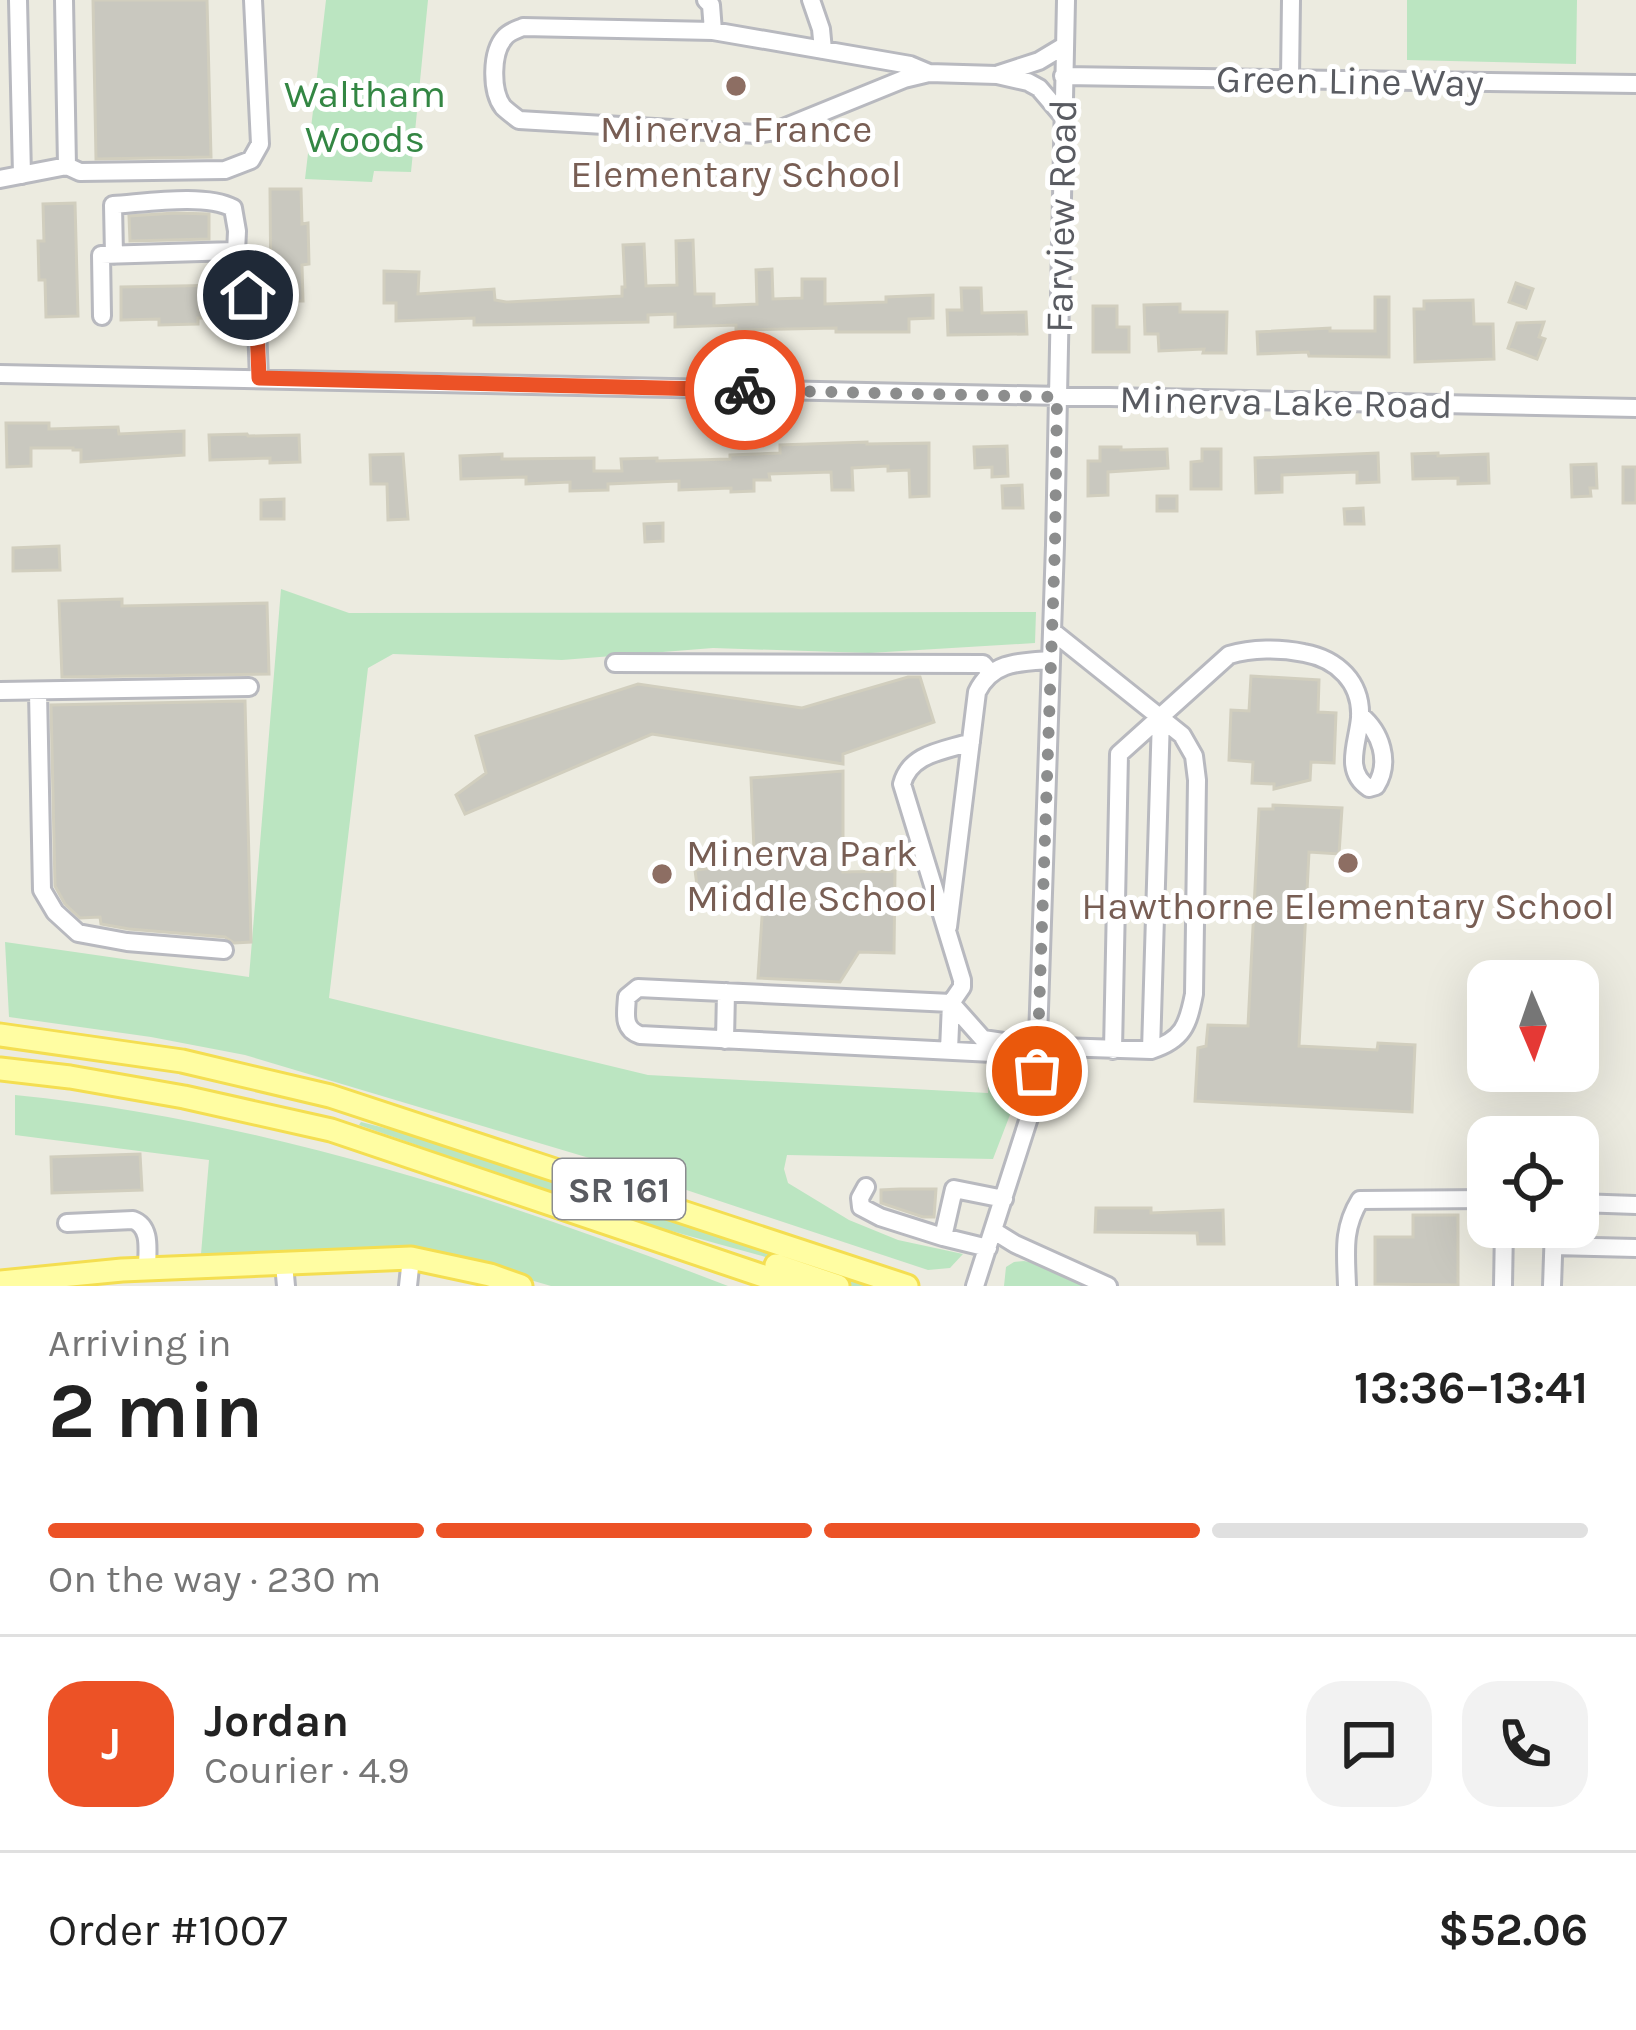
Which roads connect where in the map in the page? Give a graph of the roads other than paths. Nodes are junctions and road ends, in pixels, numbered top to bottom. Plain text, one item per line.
1 (18, 0) edge
2 (64, 0) edge
3 (254, 0) edge
4 (811, 0) edge
5 (1066, 0) edge
6 (1291, 0) edge
7 (709, 2) edge
8 (713, 31) junction
9 (1064, 46) junction
10 (823, 50) junction
11 (929, 73) junction
12 (997, 75) junction
13 (1063, 76) junction
14 (1289, 78) junction
15 (1636, 84) edge
16 (1062, 116) junction
17 (67, 166) junction
18 (22, 175) junction
19 (0, 179) edge
20 (236, 253) junction
21 (114, 255) junction
22 (102, 316) dead end
23 (0, 374) edge
24 (259, 378) junction
25 (1057, 397) junction
26 (1636, 407) edge
27 (1052, 631) junction
28 (1051, 660) junction
29 (615, 663) dead end
30 (990, 672) junction
31 (249, 686) dead end
32 (0, 692) edge
33 (38, 692) junction
34 (1360, 715) dead end
35 (1161, 717) junction
36 (970, 742) junction
37 (947, 933) junction
38 (224, 950) dead end
39 (726, 992) junction
40 (950, 1003) junction
41 (0, 1035) edge
42 (724, 1040) junction
43 (1031, 1046) junction
44 (1113, 1049) junction
45 (949, 1050) junction
46 (1151, 1050) junction
47 (0, 1069) edge
48 (866, 1187) dead end
49 (1004, 1198) junction
50 (1467, 1198) edge
51 (1599, 1204) edge
52 (1636, 1205) edge
53 (67, 1223) dead end
54 (626, 1228) junction
55 (943, 1237) junction
56 (991, 1240) junction
57 (1599, 1243) edge
58 (1504, 1248) edge
59 (1553, 1248) edge
60 (1636, 1248) edge
61 (411, 1258) junction
62 (147, 1269) junction
63 (285, 1275) edge
64 (193, 1276) edge
65 (105, 1279) edge
66 (0, 1282) edge
67 (408, 1286) edge
68 (521, 1286) edge
69 (793, 1286) edge
70 (838, 1286) edge
71 (907, 1286) edge
72 (975, 1286) edge
73 (1108, 1286) edge
74 (1346, 1286) edge
75 (1503, 1286) edge
76 (1552, 1286) edge

1 - 18 street
2 - 17 street
3 - 17 street
4 - 10 street
5 - 9 street, Farview Road
6 - 14 street
7 - 8 street
8 - 10 street
8 - 11 street
9 - 12 street
9 - 13 street, Farview Road
10 - 11 street
11 - 12 street
12 - 16 street
13 - 14 street, Green Line Way
13 - 16 street, Farview Road
14 - 15 street, Green Line Way
16 - 25 street, Farview Road
17 - 18 street
18 - 19 street
20 - 21 street
20 - 21 street
20 - 24 street
21 - 22 street
23 - 24 street, Minerva Lake Road
24 - 25 street, Minerva Lake Road
25 - 26 street, Minerva Lake Road
25 - 27 street, Farview Road
27 - 28 street, Farview Road
27 - 35 street
28 - 30 street
28 - 43 street, Farview Road
29 - 30 street
30 - 36 street
31 - 33 street
32 - 33 street
33 - 38 street
34 - 35 street
35 - 44 street
35 - 46 street
35 - 46 street
36 - 37 street
36 - 37 street
37 - 40 street
39 - 40 street
39 - 42 street
39 - 42 street
40 - 43 street
40 - 45 street
41 - 71 main road, SR 161
42 - 45 street
43 - 44 street
43 - 45 street
43 - 49 street, Farview Road
44 - 46 street
47 - 54 main road, SR 161
48 - 55 street
49 - 55 street
49 - 56 street, Farview Road
50 - 74 street
51 - 52 street
53 - 62 street
54 - 69 main road, SR 161
54 - 70 main road
55 - 56 street
56 - 72 street, Farview Road
56 - 73 street
57 - 60 street
58 - 75 street
59 - 76 street
61 - 63 main road
61 - 67 street
61 - 68 main road
62 - 64 main road
62 - 65 main road
63 - 64 main road
65 - 66 main road

